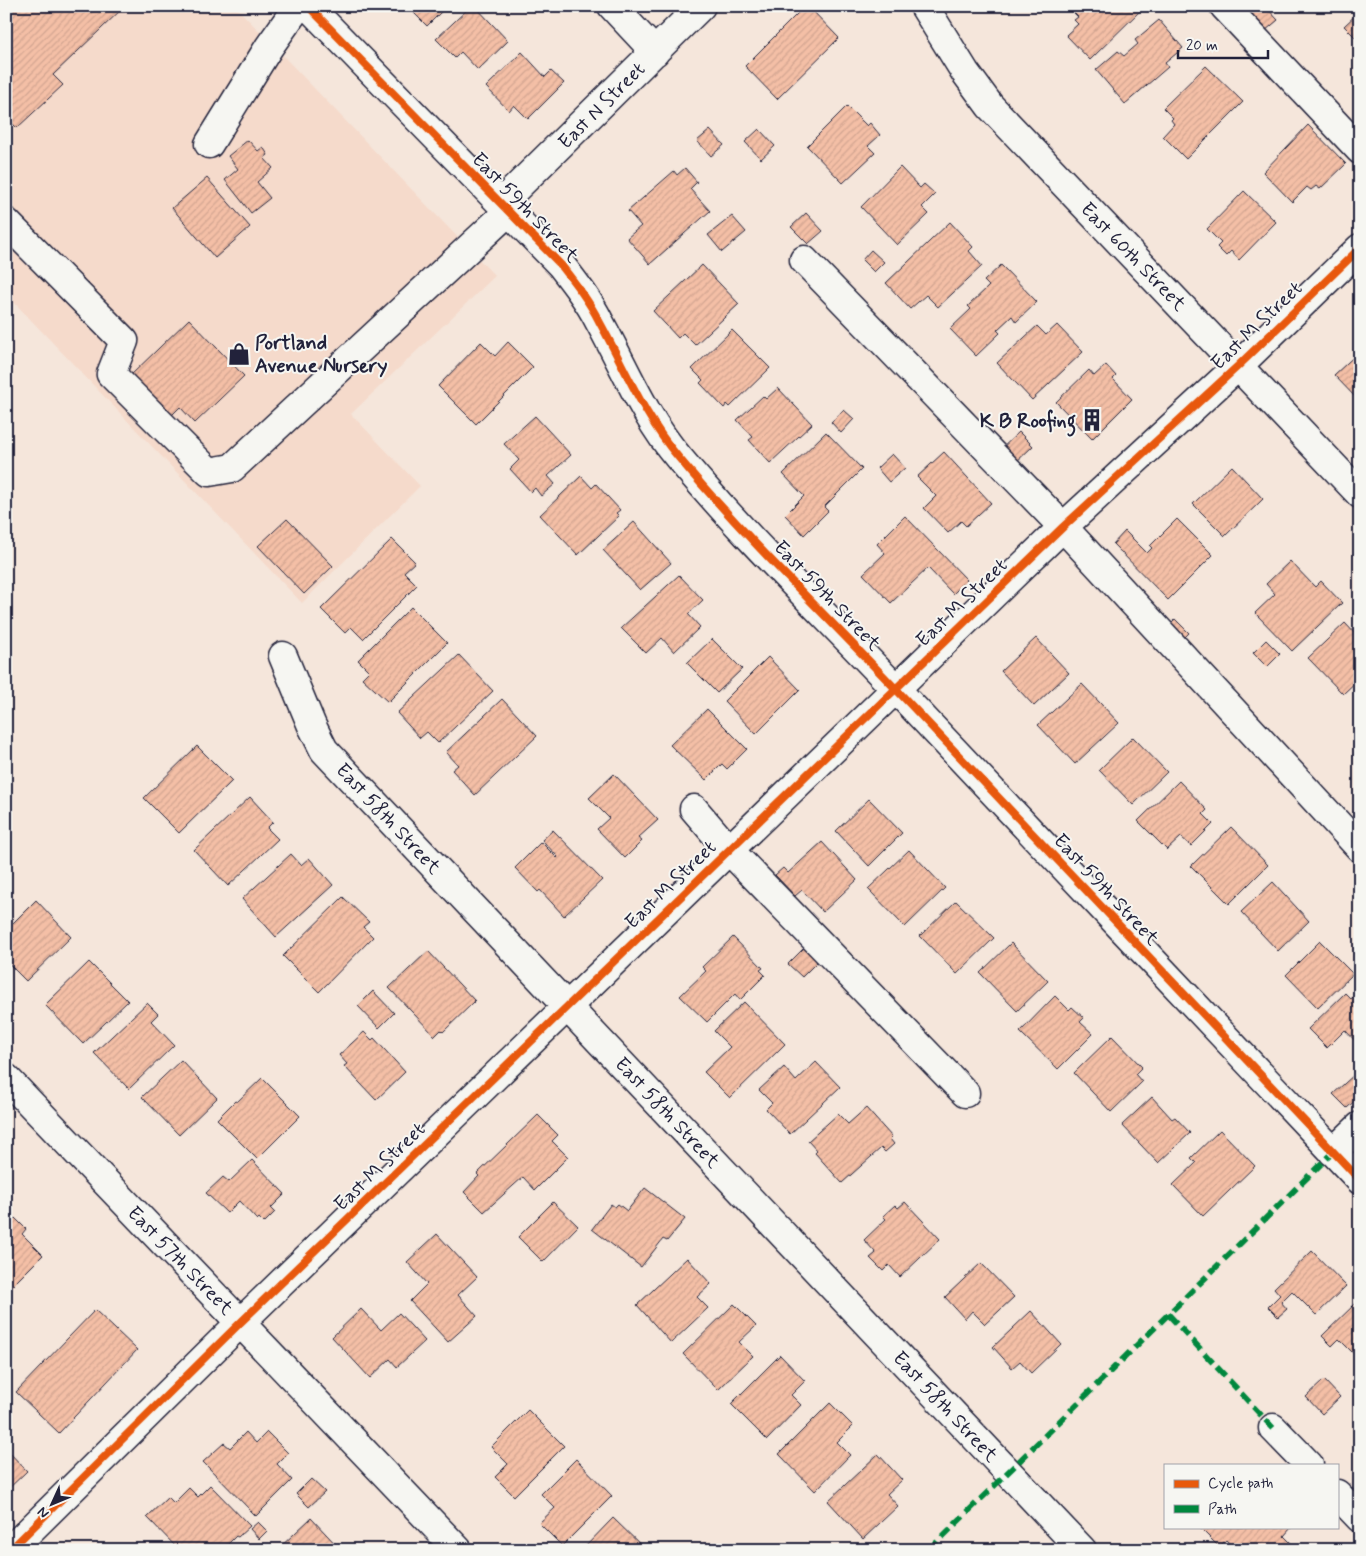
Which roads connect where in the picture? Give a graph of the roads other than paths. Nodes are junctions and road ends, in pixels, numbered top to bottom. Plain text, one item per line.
1 (298, 6) edge
2 (308, 6) edge
3 (612, 6) edge
4 (702, 6) edge
5 (924, 6) edge
6 (1224, 6) edge
7 (655, 52) junction
8 (209, 144) dead end
9 (1360, 150) edge
10 (505, 207) junction
11 (6, 222) edge
12 (1360, 248) edge
13 (804, 260) dead end
14 (1238, 366) junction
15 (1360, 494) edge
16 (1063, 527) junction
17 (283, 656) dead end
18 (895, 689) junction
19 (694, 809) dead end
20 (1360, 848) edge
21 (729, 850) junction
22 (567, 1006) junction
23 (6, 1078) edge
24 (965, 1093) dead end
25 (1360, 1126) edge
26 (1333, 1152) junction
27 (1360, 1180) edge
28 (241, 1322) junction
29 (1273, 1428) dead end
30 (1308, 1464) edge
31 (1338, 1495) edge
32 (1360, 1518) edge
33 (10, 1550) edge
34 (458, 1550) edge
35 (1082, 1550) edge

1 - 8 street
2 - 10 street, East 59th Street
3 - 7 street
4 - 7 street, East N Street
5 - 14 street, East 60th Street
6 - 9 street
7 - 10 street, East N Street
10 - 11 street, East N Street
10 - 18 street, East 59th Street
12 - 14 street, East M Street
13 - 16 street
14 - 15 street, East 60th Street
14 - 16 street, East M Street
16 - 18 street, East M Street
16 - 20 street
17 - 22 street, East 58th Street
18 - 21 street, East M Street
18 - 26 street, East 59th Street
19 - 21 street
21 - 22 street, East M Street
21 - 24 street
22 - 28 street, East M Street
22 - 35 street, East 58th Street
23 - 28 street, East 57th Street
25 - 26 street
26 - 27 street, East 59th Street
28 - 33 street, East M Street
28 - 34 street, East 57th Street
29 - 30 street
31 - 32 street

